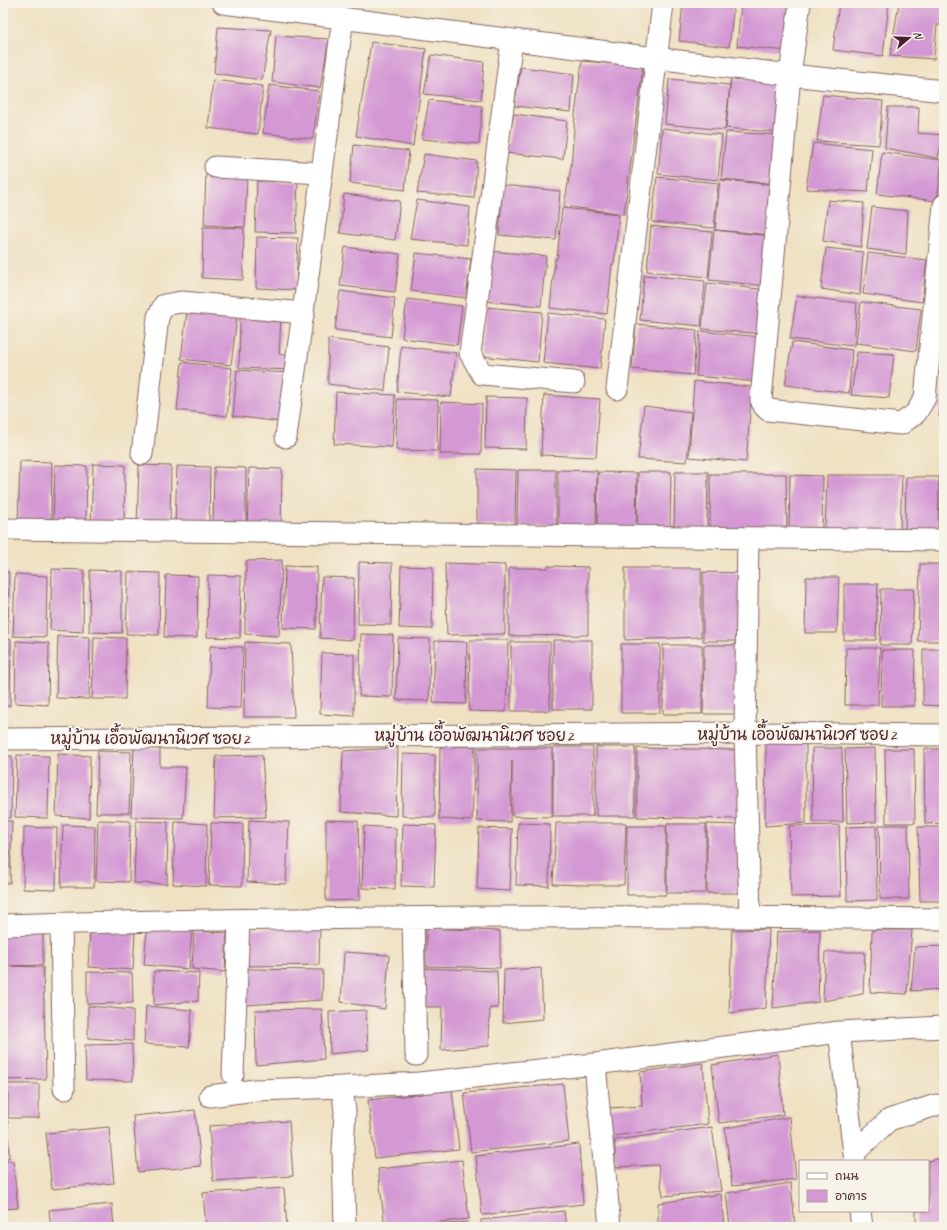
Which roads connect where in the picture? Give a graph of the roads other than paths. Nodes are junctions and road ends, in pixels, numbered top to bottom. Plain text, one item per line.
1 (223, 3) edge
2 (663, 3) edge
3 (800, 3) edge
4 (343, 18) junction
5 (512, 40) junction
6 (657, 58) junction
7 (790, 75) junction
8 (944, 91) edge
9 (215, 167) dead end
10 (322, 173) junction
11 (944, 205) edge
12 (304, 313) junction
13 (574, 382) dead end
14 (617, 389) dead end
15 (286, 438) dead end
16 (142, 454) dead end
17 (3, 529) edge
18 (748, 538) junction
19 (944, 540) edge
20 (745, 733) junction
21 (944, 735) edge
22 (3, 739) edge
23 (750, 917) junction
24 (413, 918) junction
25 (944, 919) edge
26 (239, 921) junction
27 (62, 923) junction
28 (3, 925) edge
29 (944, 1027) edge
30 (839, 1032) junction
31 (416, 1055) dead end
32 (594, 1064) junction
33 (233, 1074) dead end
34 (342, 1087) junction
35 (64, 1089) dead end
36 (210, 1096) dead end
37 (936, 1105) dead end
38 (854, 1157) edge
39 (860, 1212) edge
40 (345, 1227) edge
41 (610, 1227) edge
42 (862, 1227) edge

1 - 4 street
2 - 6 street
3 - 7 street
4 - 5 street
4 - 10 street
5 - 6 street
5 - 13 street
6 - 7 street
6 - 14 street
7 - 8 street
7 - 11 street
9 - 10 street
10 - 12 street
12 - 15 street
12 - 16 street
17 - 18 street
18 - 19 street
18 - 20 street
20 - 21 street, หมู่บ้าน เอื้อพัฒนานิเวศ ซอย2
20 - 22 street, หมู่บ้าน เอื้อพัฒนานิเวศ ซอย2
20 - 23 street
23 - 24 street
23 - 25 street
24 - 26 street
24 - 31 street
26 - 27 street
26 - 33 street
27 - 28 street
27 - 35 street
29 - 30 street
30 - 32 street
30 - 38 street
32 - 34 street
32 - 41 street
34 - 36 street
34 - 40 street
37 - 38 street
39 - 42 street

